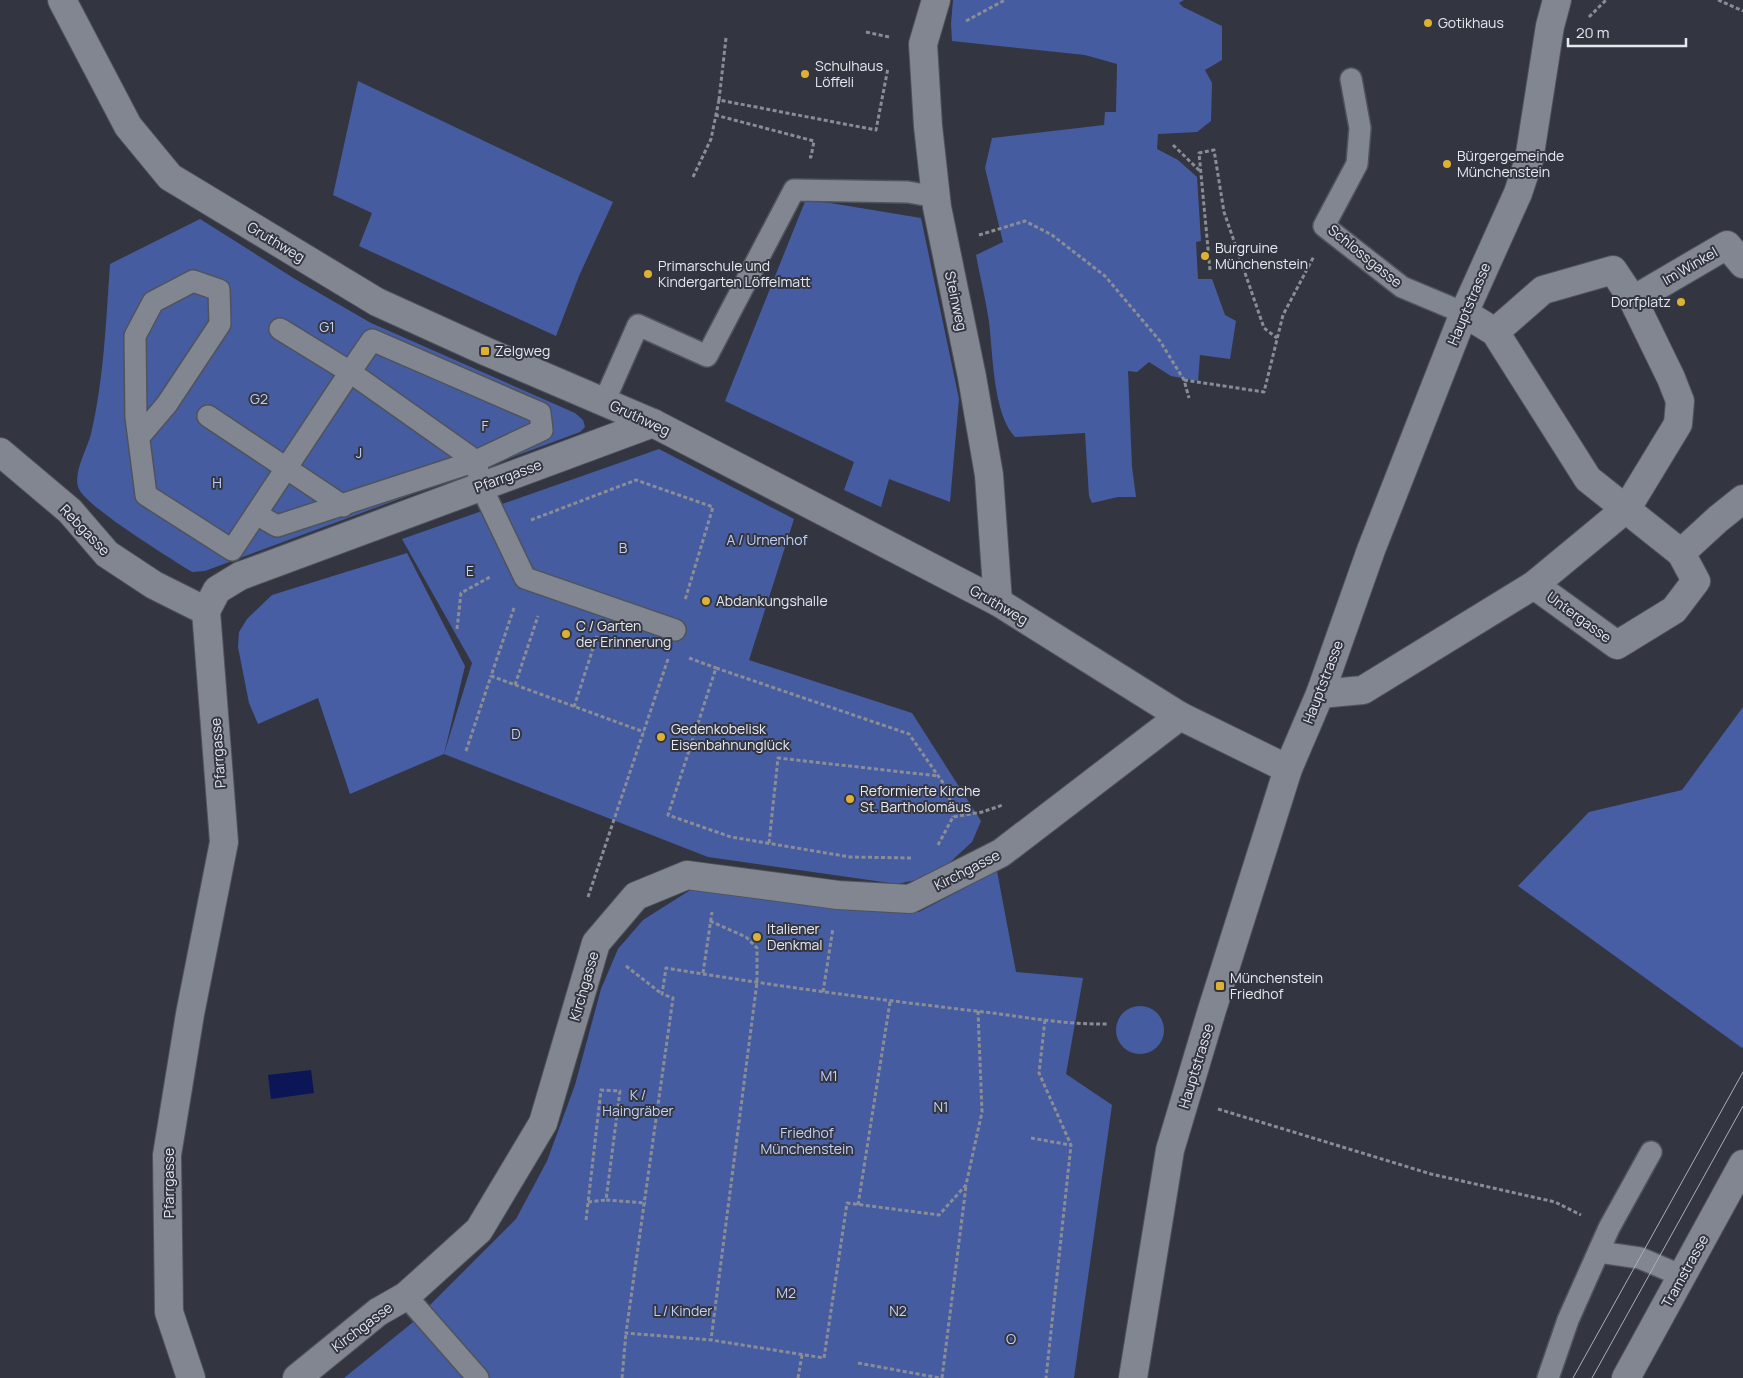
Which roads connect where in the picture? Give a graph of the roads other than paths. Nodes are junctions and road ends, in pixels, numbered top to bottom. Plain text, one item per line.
1 (62, 0) edge
2 (936, 0) edge
3 (1557, 0) edge
4 (1351, 79) dead end
5 (936, 197) junction
6 (1743, 264) edge
7 (1633, 300) junction
8 (1464, 313) junction
9 (280, 329) dead end
10 (1495, 332) junction
11 (350, 372) junction
12 (604, 402) junction
13 (208, 416) dead end
14 (653, 423) junction
15 (139, 437) junction
16 (0, 452) edge
17 (286, 468) junction
18 (479, 473) junction
19 (1743, 499) edge
20 (343, 506) junction
21 (1627, 508) junction
22 (256, 514) junction
23 (1682, 553) junction
24 (1534, 585) junction
25 (998, 602) junction
26 (206, 611) junction
27 (676, 630) road end
28 (1320, 694) junction
29 (1180, 716) junction
30 (1288, 769) junction
31 (1650, 1152) dead end
32 (1743, 1164) edge
33 (1599, 1252) junction
34 (1682, 1276) junction
35 (406, 1296) junction
36 (191, 1378) edge
37 (297, 1378) edge
38 (478, 1378) edge
39 (1133, 1378) edge
40 (1548, 1378) edge
41 (1626, 1378) edge

1 - 12 street, Gruthweg
2 - 5 street, Steinweg
3 - 8 street, Hauptstrasse
4 - 8 lane, Schlossgasse
5 - 12 lane
5 - 25 street, Steinweg
6 - 7 street, Im Winkel
7 - 10 street
7 - 21 street, Untergasse
8 - 10 street
8 - 28 street, Hauptstrasse
9 - 11 lane
10 - 21 street
11 - 17 lane
11 - 18 lane
11 - 18 lane
12 - 14 street, Gruthweg
13 - 17 lane
14 - 18 street, Pfarrgasse
14 - 25 street, Gruthweg
15 - 15 lane
15 - 22 lane
16 - 26 street, Rebgasse
17 - 20 lane
17 - 22 lane
18 - 20 lane
18 - 26 street, Pfarrgasse
18 - 27 lane
19 - 23 street
20 - 22 lane
21 - 23 street
21 - 24 street, Untergasse
23 - 24 street, Untergasse
24 - 28 street, Untergasse
25 - 29 street, Gruthweg
26 - 36 street, Pfarrgasse
28 - 30 street, Hauptstrasse
29 - 30 street, Gruthweg
29 - 35 street, Kirchgasse
30 - 39 street, Hauptstrasse
31 - 33 lane
32 - 34 street, Tramstrasse
33 - 34 lane
33 - 40 lane
34 - 41 street, Tramstrasse
35 - 37 street, Kirchgasse
35 - 38 lane

